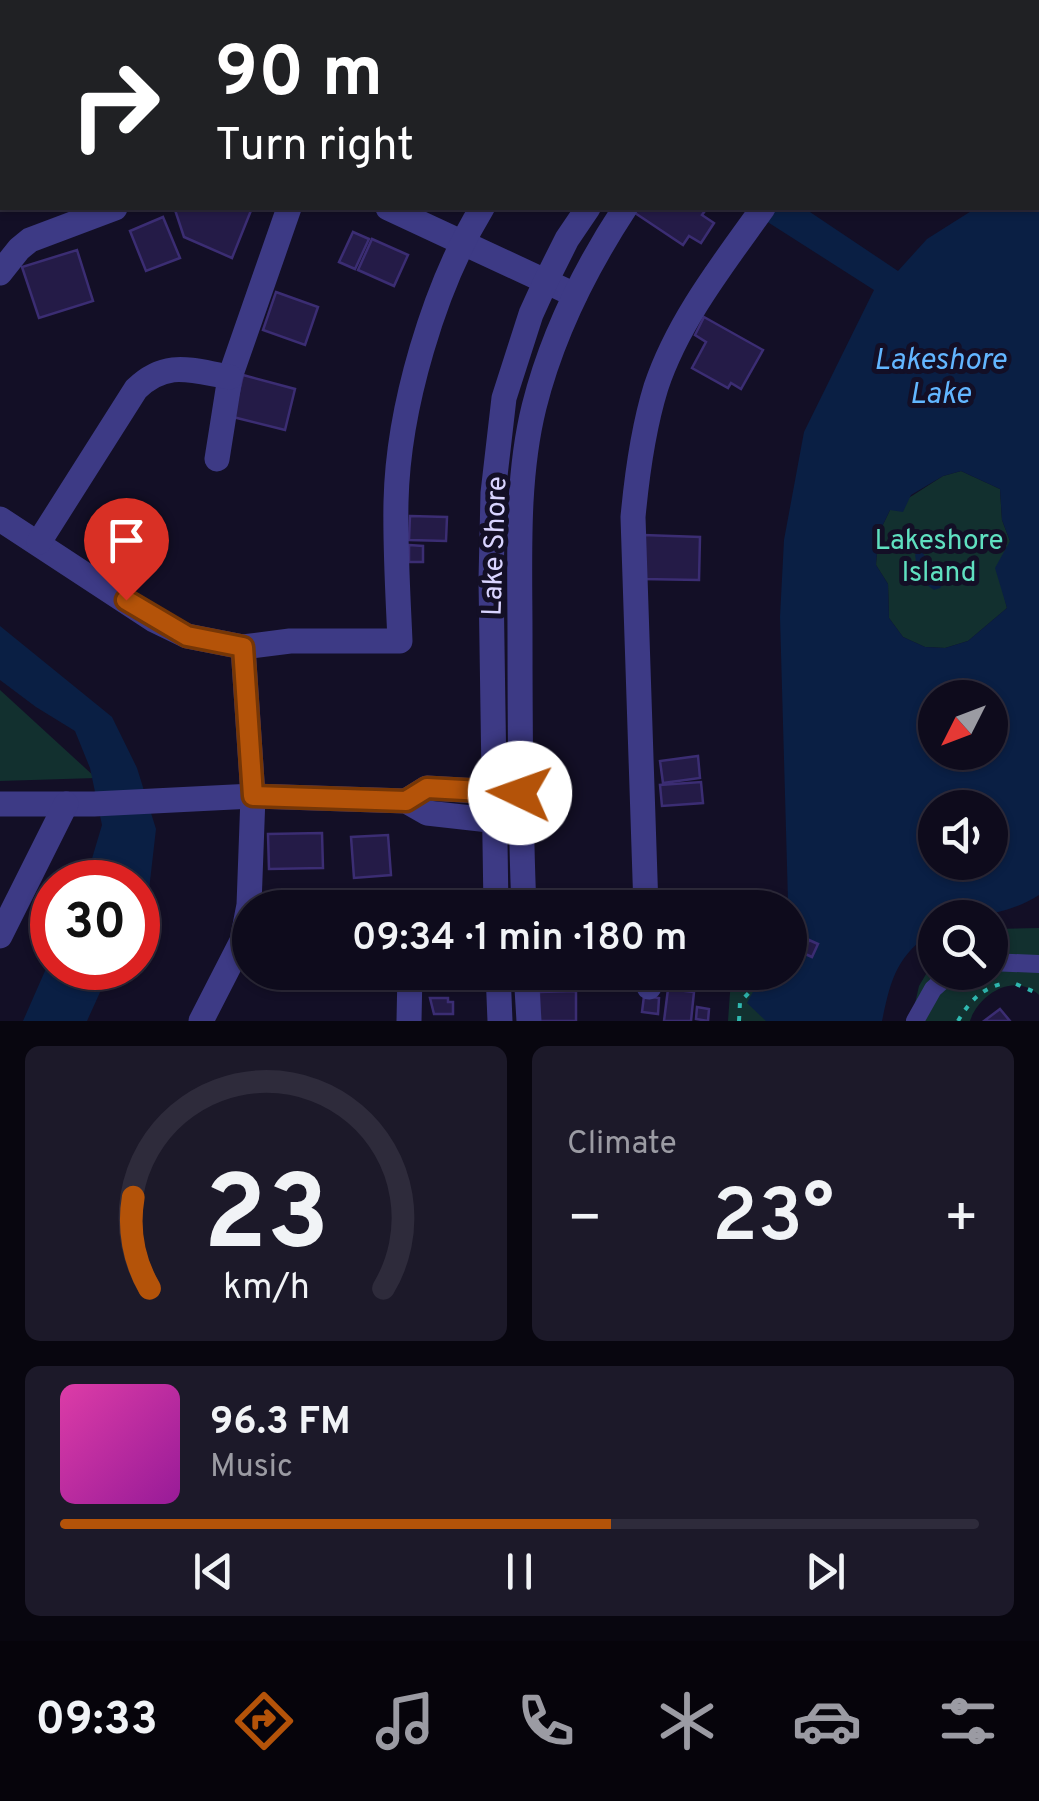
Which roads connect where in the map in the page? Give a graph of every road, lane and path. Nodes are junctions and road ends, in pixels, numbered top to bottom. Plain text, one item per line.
1 (110, 210) edge
2 (288, 210) edge
3 (393, 210) edge
4 (481, 210) edge
5 (587, 210) edge
6 (624, 210) edge
7 (762, 210) edge
8 (462, 240) junction
9 (0, 273) edge
10 (546, 281) junction
11 (575, 295) junction
12 (230, 378) junction
13 (217, 459) dead end
14 (0, 519) edge
15 (39, 542) junction
16 (243, 647) junction
17 (486, 791) junction
18 (520, 793) junction
19 (253, 796) junction
20 (406, 801) junction
21 (0, 804) edge
22 (66, 804) junction
23 (485, 821) junction
24 (520, 823) junction
25 (250, 890) edge
26 (494, 890) edge
27 (523, 890) edge
28 (645, 890) edge
29 (0, 936) edge
30 (1008, 963) edge
31 (1039, 964) edge
32 (232, 972) edge
33 (410, 990) edge
34 (499, 990) edge
35 (527, 990) edge
36 (752, 990) edge
37 (932, 990) edge
38 (1039, 994) edge
39 (201, 1021) edge
40 (409, 1021) edge
41 (500, 1021) edge
42 (528, 1021) edge
43 (738, 1021) edge
44 (915, 1021) edge
45 (958, 1021) edge

1 - 9 street
2 - 12 street
3 - 8 street
4 - 8 street
5 - 10 street, Lake Shore
6 - 11 street, Lake Shore
7 - 28 street
8 - 10 street
8 - 16 street
10 - 11 street
10 - 17 street, Lake Shore
11 - 18 street, Lake Shore
12 - 13 street
12 - 15 street
14 - 15 street
15 - 16 street
16 - 19 street
17 - 18 street
17 - 20 street
17 - 23 street, Lake Shore
18 - 24 street, Lake Shore
19 - 20 street
19 - 22 street
19 - 25 street
20 - 23 street
21 - 22 street
22 - 29 street
23 - 24 street
23 - 26 street, Lake Shore
24 - 27 street, Lake Shore
30 - 31 street
32 - 39 street
33 - 40 street
34 - 41 street
35 - 42 street
36 - 43 path
37 - 44 street
38 - 45 path

